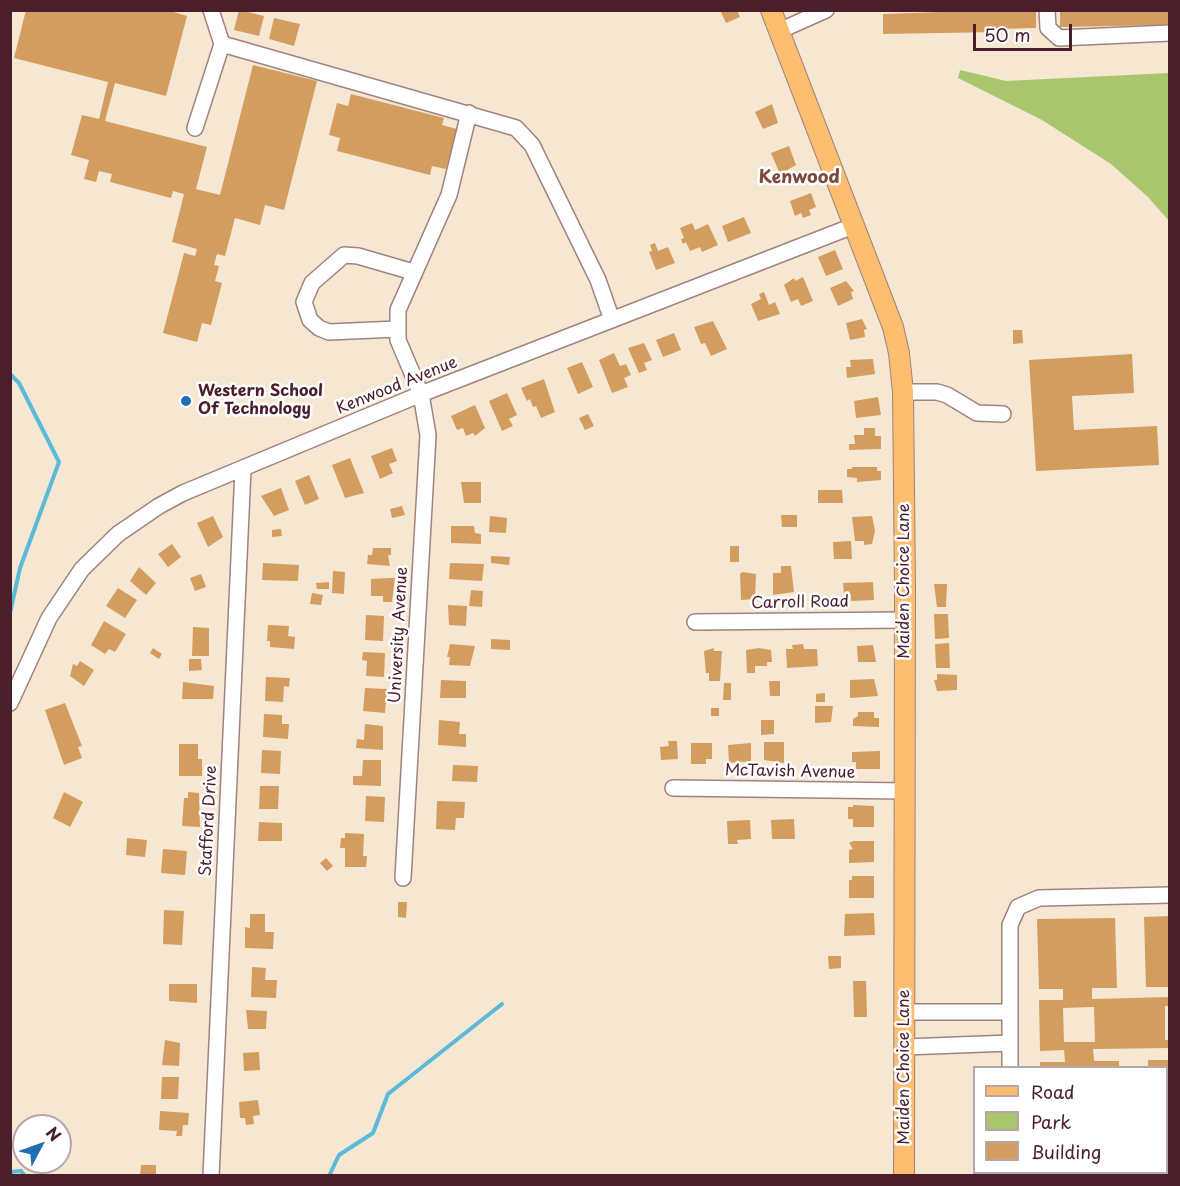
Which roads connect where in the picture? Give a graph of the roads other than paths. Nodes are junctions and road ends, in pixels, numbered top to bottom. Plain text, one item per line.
1 (211, 10) edge
2 (771, 10) edge
3 (826, 10) edge
4 (1047, 10) edge
5 (779, 31) junction
6 (1170, 33) edge
7 (222, 44) junction
8 (469, 113) junction
9 (195, 128) dead end
10 (853, 226) junction
11 (413, 272) junction
12 (612, 320) junction
13 (397, 329) junction
14 (903, 392) junction
15 (421, 394) junction
16 (1003, 414) dead end
17 (243, 469) junction
18 (905, 620) junction
19 (695, 622) dead end
20 (10, 704) edge
21 (673, 788) dead end
22 (905, 791) junction
23 (403, 878) dead end
24 (1170, 895) edge
25 (905, 1012) junction
26 (1010, 1012) junction
27 (1010, 1043) junction
28 (905, 1047) junction
29 (1010, 1066) edge
30 (211, 1176) edge
31 (904, 1176) edge

1 - 7 street
2 - 5 main road, Maiden Choice Lane
3 - 5 street
4 - 6 street
5 - 10 main road, Maiden Choice Lane
7 - 8 street
7 - 9 street
8 - 11 street
8 - 12 street
10 - 12 street, Kenwood Avenue
10 - 14 main road, Maiden Choice Lane
11 - 13 street
11 - 13 street
12 - 15 street, Kenwood Avenue
13 - 15 street, University Avenue
14 - 16 street
14 - 18 main road, Maiden Choice Lane
15 - 17 street, Kenwood Avenue
15 - 23 street, University Avenue
17 - 20 street, Kenwood Avenue
17 - 30 street, Stafford Drive
18 - 19 street, Carroll Road
18 - 22 main road, Maiden Choice Lane
21 - 22 street, McTavish Avenue
22 - 25 main road, Maiden Choice Lane
24 - 26 street
25 - 26 street
25 - 28 main road, Maiden Choice Lane
26 - 27 street
27 - 28 street
27 - 29 street
28 - 31 main road, Maiden Choice Lane

